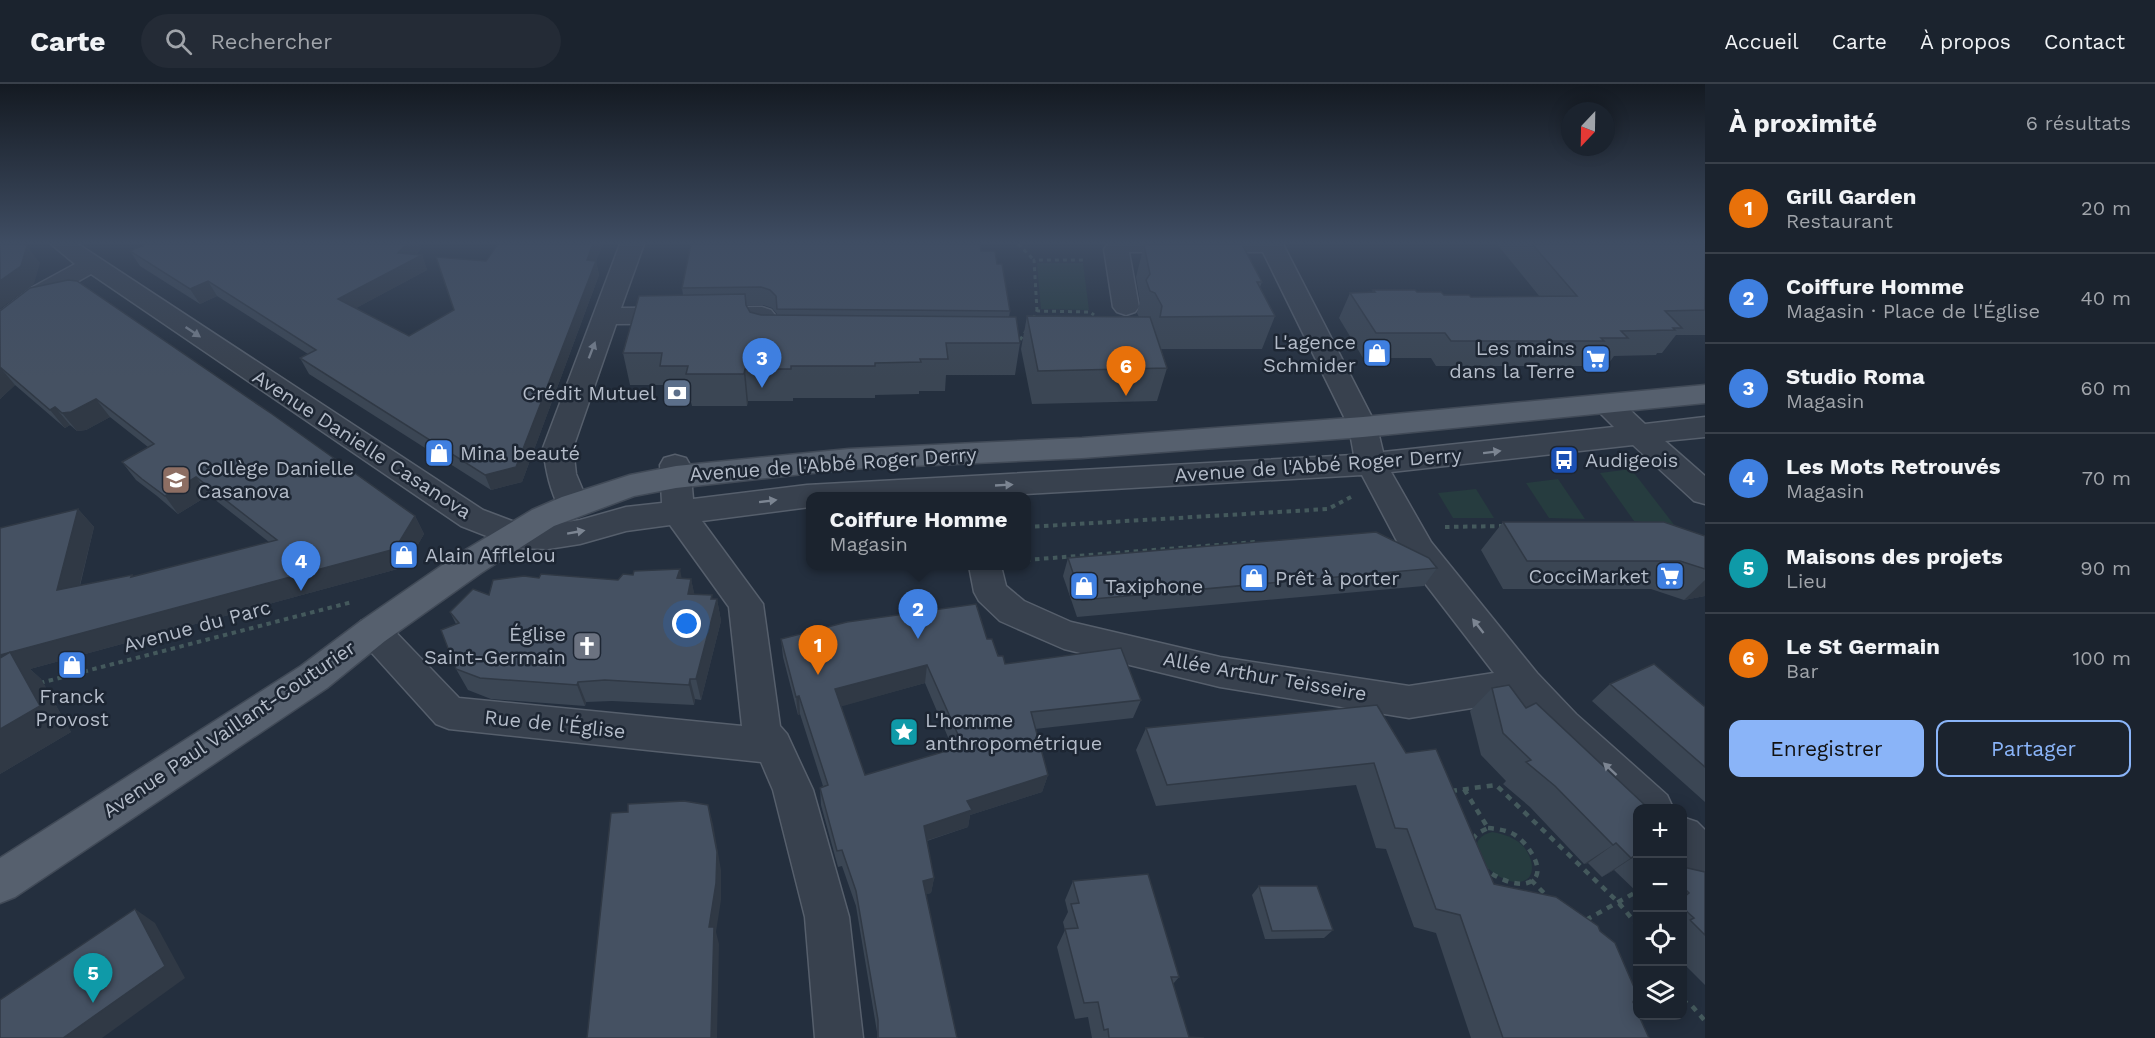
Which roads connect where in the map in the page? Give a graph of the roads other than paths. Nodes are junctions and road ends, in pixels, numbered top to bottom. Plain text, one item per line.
1 (44, 289) edge
2 (135, 289) edge
3 (615, 289) edge
4 (1123, 289) edge
5 (1293, 289) edge
6 (1126, 307) dead end
7 (605, 316) junction
8 (0, 325) edge
9 (810, 337) edge
10 (1705, 394) edge
11 (1605, 404) junction
12 (1363, 427) junction
13 (1705, 427) edge
14 (1639, 435) junction
15 (676, 471) junction
16 (1377, 474) junction
17 (968, 492) edge
18 (1705, 493) edge
19 (806, 496) edge
20 (573, 505) junction
21 (678, 512) junction
22 (518, 536) junction
23 (986, 570) edge
24 (373, 631) junction
25 (1524, 684) junction
26 (773, 746) junction
27 (1649, 804) edge
28 (1687, 840) edge
29 (1705, 857) edge
30 (0, 882) edge
31 (839, 1038) edge

1 - 8 street
2 -> 22 street, Avenue Danielle Casanova
3 - 7 street
4 - 6 street
5 - 12 street
7 - 9 street
20 -> 7 street
10 - 11 main road, Avenue de l'Abbé Roger Derry
11 - 12 main road, Avenue de l'Abbé Roger Derry
11 - 14 street
12 - 15 main road, Avenue de l'Abbé Roger Derry
12 - 16 street
13 - 14 street, Avenue de l'Abbé Roger Derry
16 -> 14 street, Avenue de l'Abbé Roger Derry
14 - 18 street
15 - 20 main road, Avenue de l'Abbé Roger Derry
15 - 21 street
17 -> 16 street, Avenue de l'Abbé Roger Derry
25 -> 16 street
21 -> 19 street, Avenue de l'Abbé Roger Derry
20 - 22 main road, Avenue de l'Abbé Roger Derry
22 -> 21 street, Avenue de l'Abbé Roger Derry
21 - 26 street
22 - 24 main road, Avenue Paul Vaillant-Couturier
23 - 25 street, Allée Arthur Teisseire
24 - 26 street, Rue de l'Église
24 - 30 main road, Avenue Paul Vaillant-Couturier
27 -> 25 street
26 - 31 street
28 - 29 street

